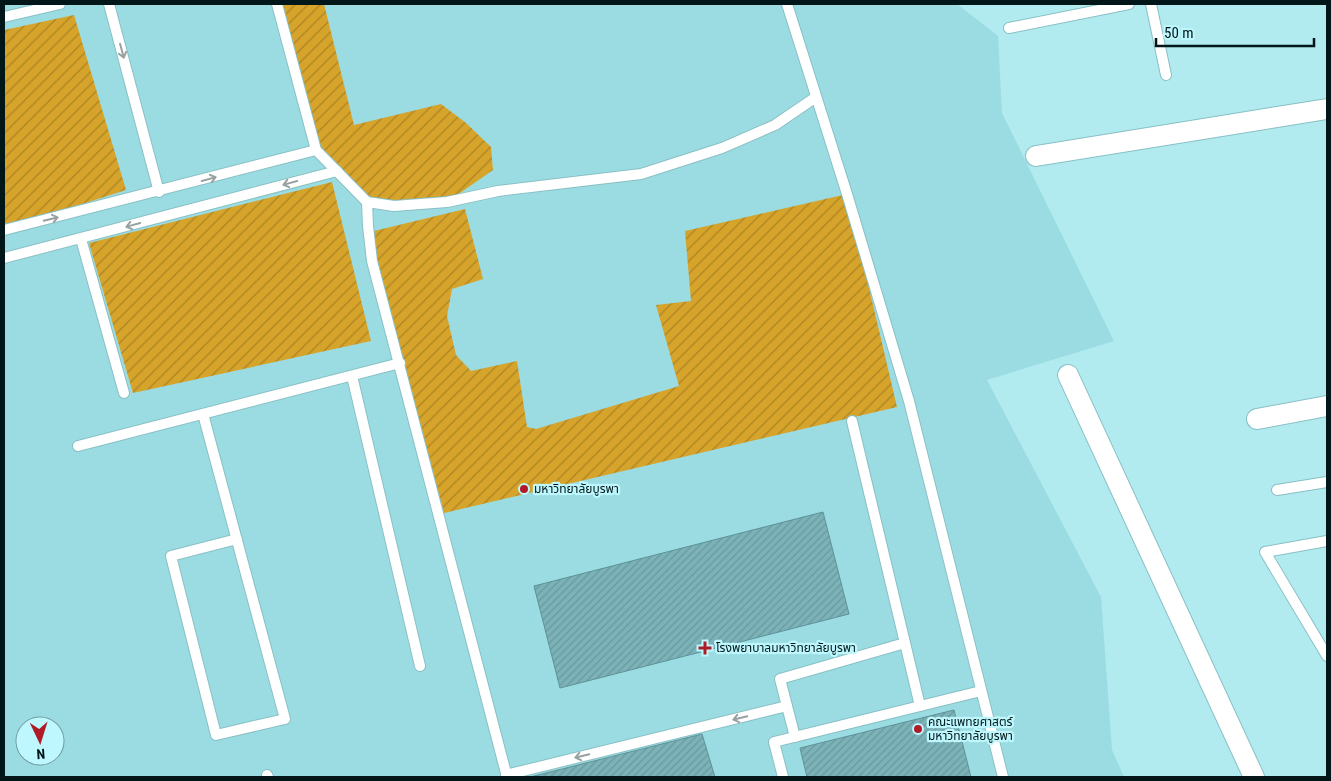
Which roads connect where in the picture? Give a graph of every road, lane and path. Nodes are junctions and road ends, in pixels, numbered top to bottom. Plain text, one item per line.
1 (60, 4) edge
2 (109, 4) edge
3 (277, 4) edge
4 (787, 4) edge
5 (1129, 4) edge
6 (1151, 4) edge
7 (4, 17) edge
8 (1009, 28) dead end
9 (1166, 74) dead end
10 (816, 97) junction
11 (1327, 109) edge
12 (316, 150) junction
13 (1036, 156) dead end
14 (337, 171) junction
15 (159, 192) junction
16 (367, 202) junction
17 (4, 230) edge
18 (81, 239) junction
19 (4, 258) edge
20 (400, 364) junction
21 (1068, 375) dead end
22 (352, 376) junction
23 (124, 393) dead end
24 (1327, 406) edge
25 (203, 414) junction
26 (1257, 419) dead end
27 (852, 421) dead end
28 (78, 446) dead end
29 (1327, 482) edge
30 (1277, 490) dead end
31 (237, 539) junction
32 (1327, 541) edge
33 (906, 643) junction
34 (1327, 656) edge
35 (420, 666) dead end
36 (981, 691) junction
37 (787, 706) junction
38 (920, 706) junction
39 (795, 736) junction
40 (506, 776) edge
41 (783, 777) edge
42 (1002, 777) edge
43 (1254, 777) edge

1 - 7 lane
2 -> 15 lane
3 - 12 lane
4 - 10 lane
5 - 8 lane
6 - 9 lane
10 - 16 lane
10 - 36 lane
11 - 13 street
12 - 14 lane
15 -> 12 lane
14 - 16 lane
14 -> 18 lane
17 -> 15 lane
16 - 20 lane
18 - 19 lane
18 - 23 lane
20 - 22 lane
20 - 40 lane
21 - 43 street
22 - 25 lane
22 - 35 lane
24 - 26 street
25 - 28 lane
25 - 31 lane
27 - 33 lane
29 - 30 lane
31 - 31 lane
32 - 34 lane
33 - 37 lane
33 - 38 lane
36 - 38 lane
36 - 42 lane
37 - 39 lane
37 -> 40 lane
38 - 39 lane
39 - 41 lane

